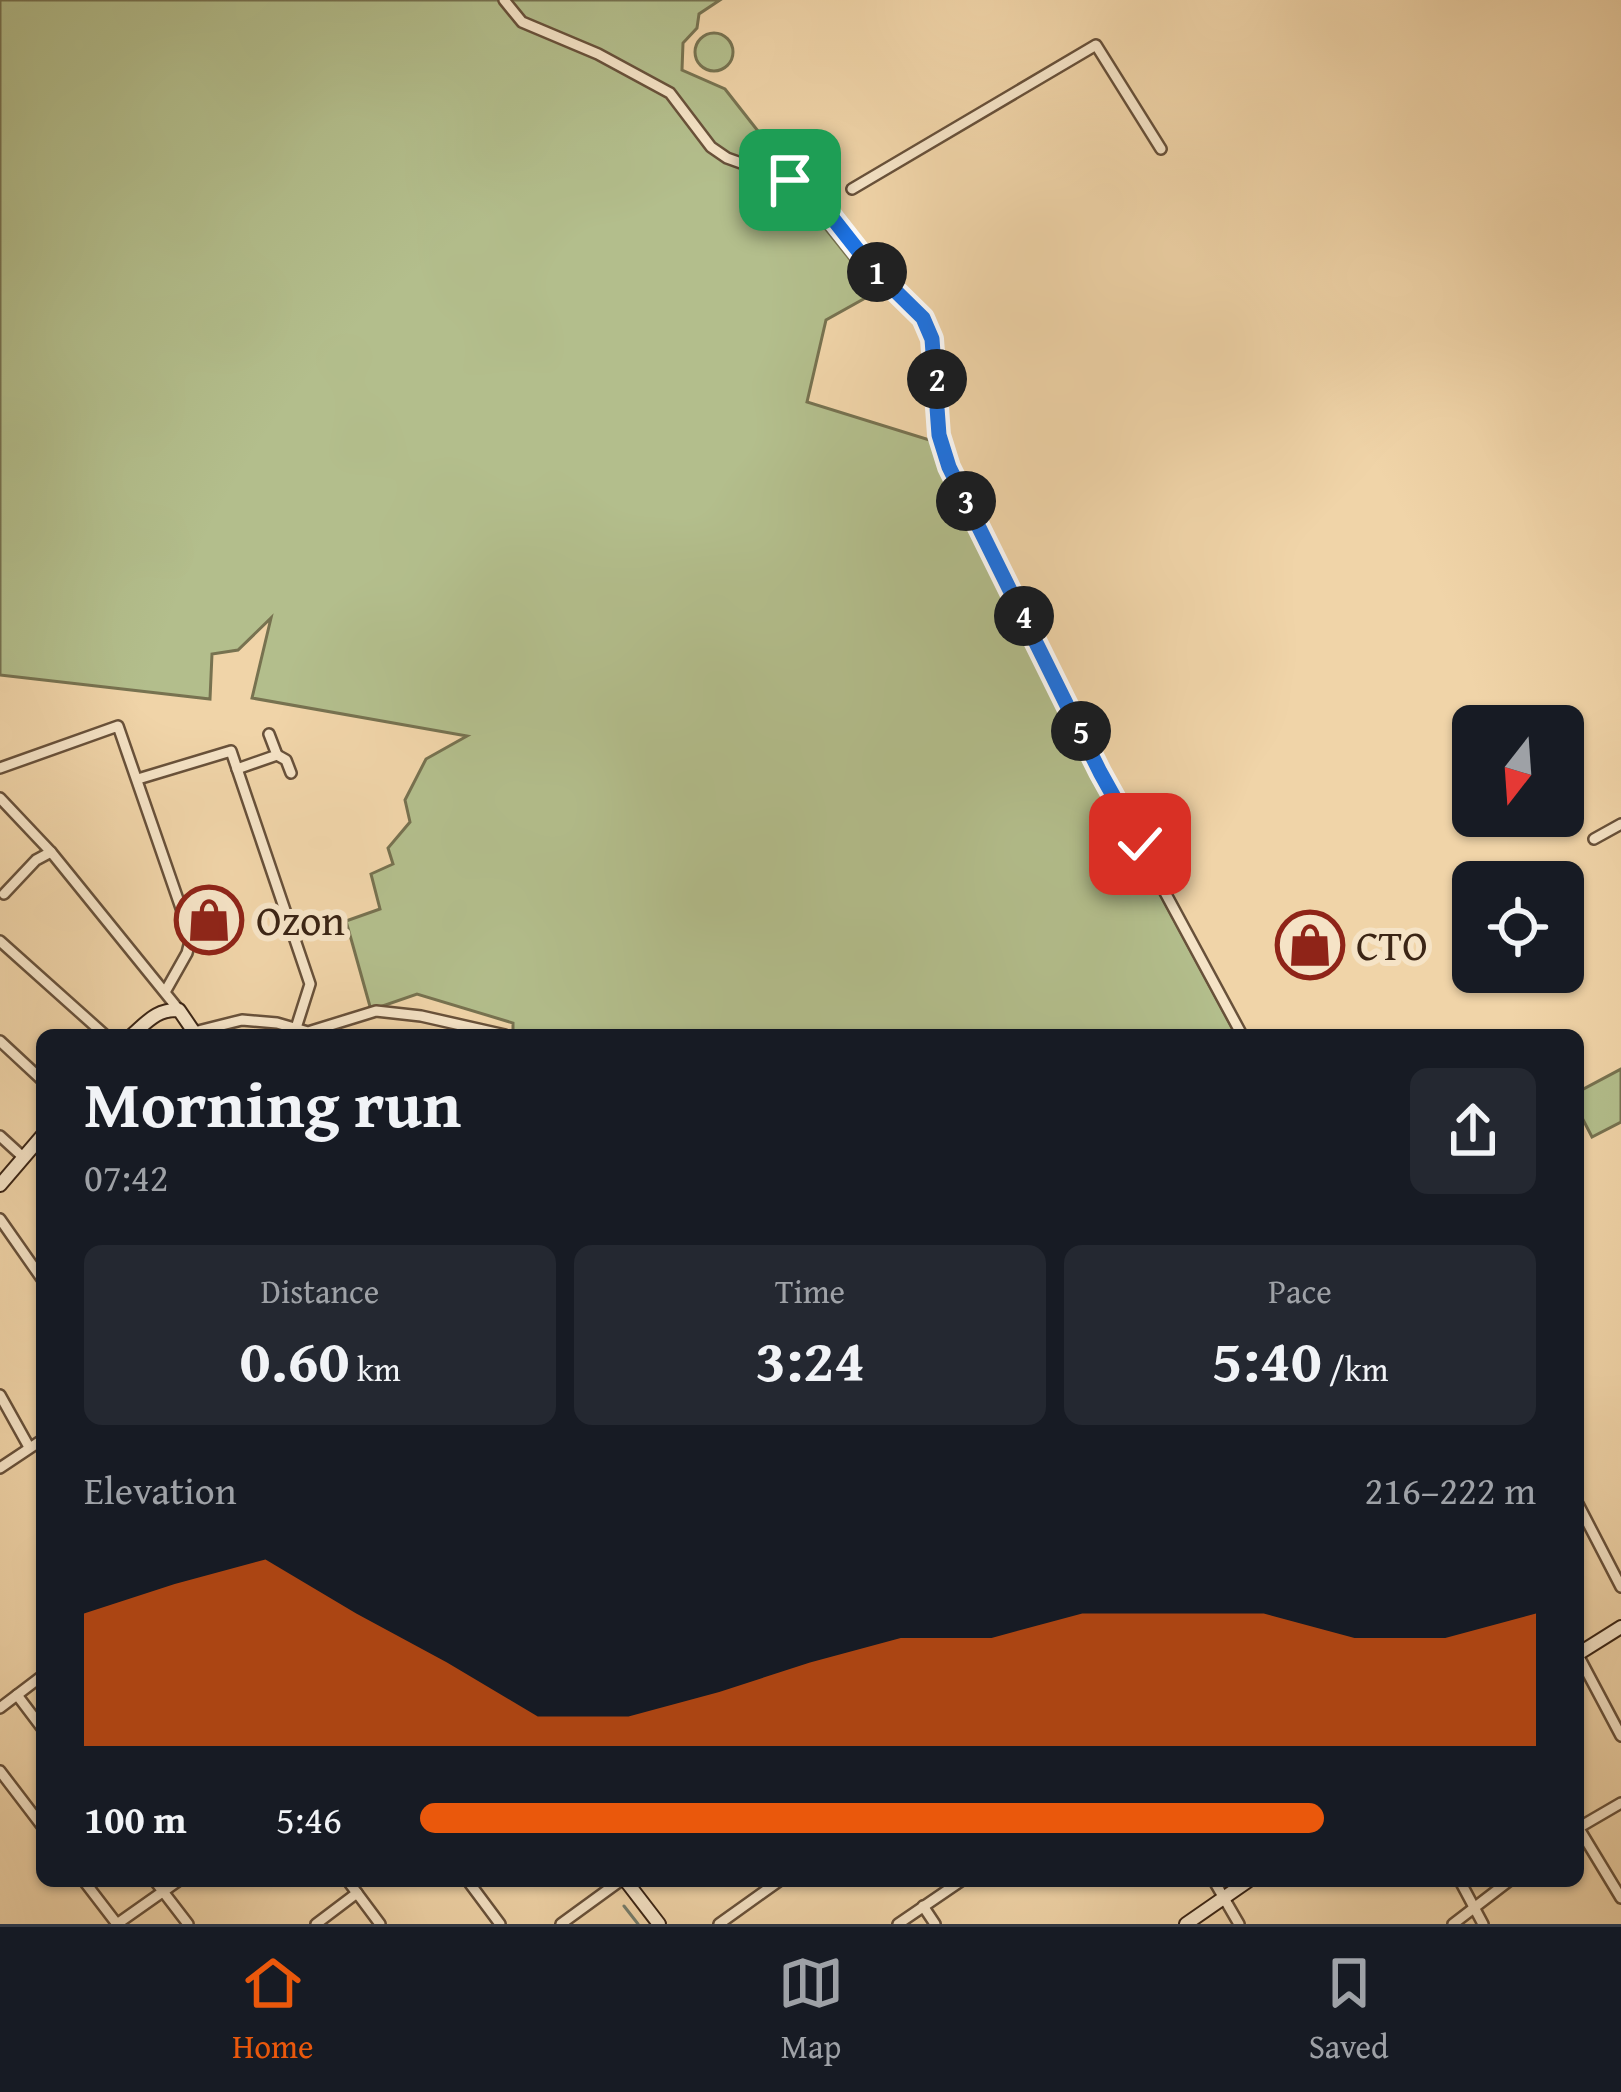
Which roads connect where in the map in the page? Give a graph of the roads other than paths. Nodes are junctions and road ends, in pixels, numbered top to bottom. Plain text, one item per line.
1 (504, 0) edge
2 (1161, 149) dead end
3 (852, 189) dead end
4 (269, 734) dead end
5 (277, 755) junction
6 (0, 768) edge
7 (237, 769) junction
8 (291, 772) dead end
9 (138, 779) junction
10 (0, 798) edge
11 (1621, 824) edge
12 (1594, 838) dead end
13 (51, 852) junction
14 (4, 894) dead end
15 (0, 941) edge
16 (165, 992) junction
17 (179, 1010) junction
18 (296, 1028) joint
19 (98, 1029) edge
20 (139, 1029) edge
21 (192, 1029) edge
22 (212, 1029) edge
23 (325, 1029) edge
24 (478, 1029) edge
25 (1239, 1029) edge
26 (0, 1041) edge
27 (36, 1074) edge
28 (0, 1136) edge
29 (36, 1143) edge
30 (23, 1157) junction
31 (0, 1184) edge
32 (0, 1219) edge
33 (36, 1270) edge
34 (0, 1395) edge
35 (36, 1443) edge
36 (28, 1447) junction
37 (0, 1468) edge
38 (1584, 1516) edge
39 (1621, 1587) edge
40 (1621, 1627) edge
41 (1584, 1651) edge
42 (1584, 1666) edge
43 (36, 1681) edge
44 (17, 1695) junction
45 (0, 1708) edge
46 (36, 1720) edge
47 (1621, 1736) edge
48 (0, 1771) edge
49 (1621, 1804) edge
50 (36, 1818) edge
51 (1584, 1825) edge
52 (1584, 1838) edge
53 (89, 1887) edge
54 (160, 1887) edge
55 (170, 1887) edge
56 (352, 1887) edge
57 (472, 1887) edge
58 (614, 1887) edge
59 (628, 1887) edge
60 (771, 1887) edge
61 (948, 1887) edge
62 (1218, 1887) edge
63 (1240, 1887) edge
64 (1463, 1887) edge
65 (1502, 1887) edge
66 (164, 1892) junction
67 (357, 1893) junction
68 (1224, 1898) junction
69 (1621, 1898) edge
70 (923, 1906) junction
71 (1474, 1908) junction
72 (117, 1924) edge
73 (188, 1924) edge
74 (316, 1924) edge
75 (380, 1924) edge
76 (500, 1924) edge
77 (561, 1924) edge
78 (659, 1924) edge
79 (719, 1924) edge
80 (898, 1924) edge
81 (935, 1924) edge
82 (1186, 1924) edge
83 (1239, 1924) edge
84 (1454, 1924) edge
85 (1483, 1924) edge

1 - 25 street
2 - 3 street
4 - 5 street
5 - 7 street
5 - 8 street
6 - 9 street
7 - 9 street
7 - 18 street
9 - 16 street
10 - 13 street
11 - 12 street
13 - 14 street
13 - 16 street
15 - 19 street
16 - 17 street
17 - 20 street
17 - 21 street
18 - 22 street
23 - 24 street
26 - 27 street
28 - 30 street
29 - 30 street
30 - 31 street
32 - 33 street
34 - 36 street
35 - 36 street
36 - 37 street
38 - 39 street
40 - 41 street
42 - 47 street
43 - 44 street
44 - 45 street
44 - 46 street
48 - 50 street
49 - 51 street
52 - 69 street
53 - 72 street
54 - 66 street
55 - 66 street
56 - 67 street
57 - 76 street
58 - 77 street
59 - 78 street
60 - 79 street
61 - 70 street
62 - 68 street
63 - 68 street
64 - 71 street
65 - 71 street
66 - 72 street
66 - 73 street
67 - 74 street
67 - 75 street
68 - 82 street
68 - 83 street
70 - 80 street
70 - 81 street
71 - 84 street
71 - 85 street

